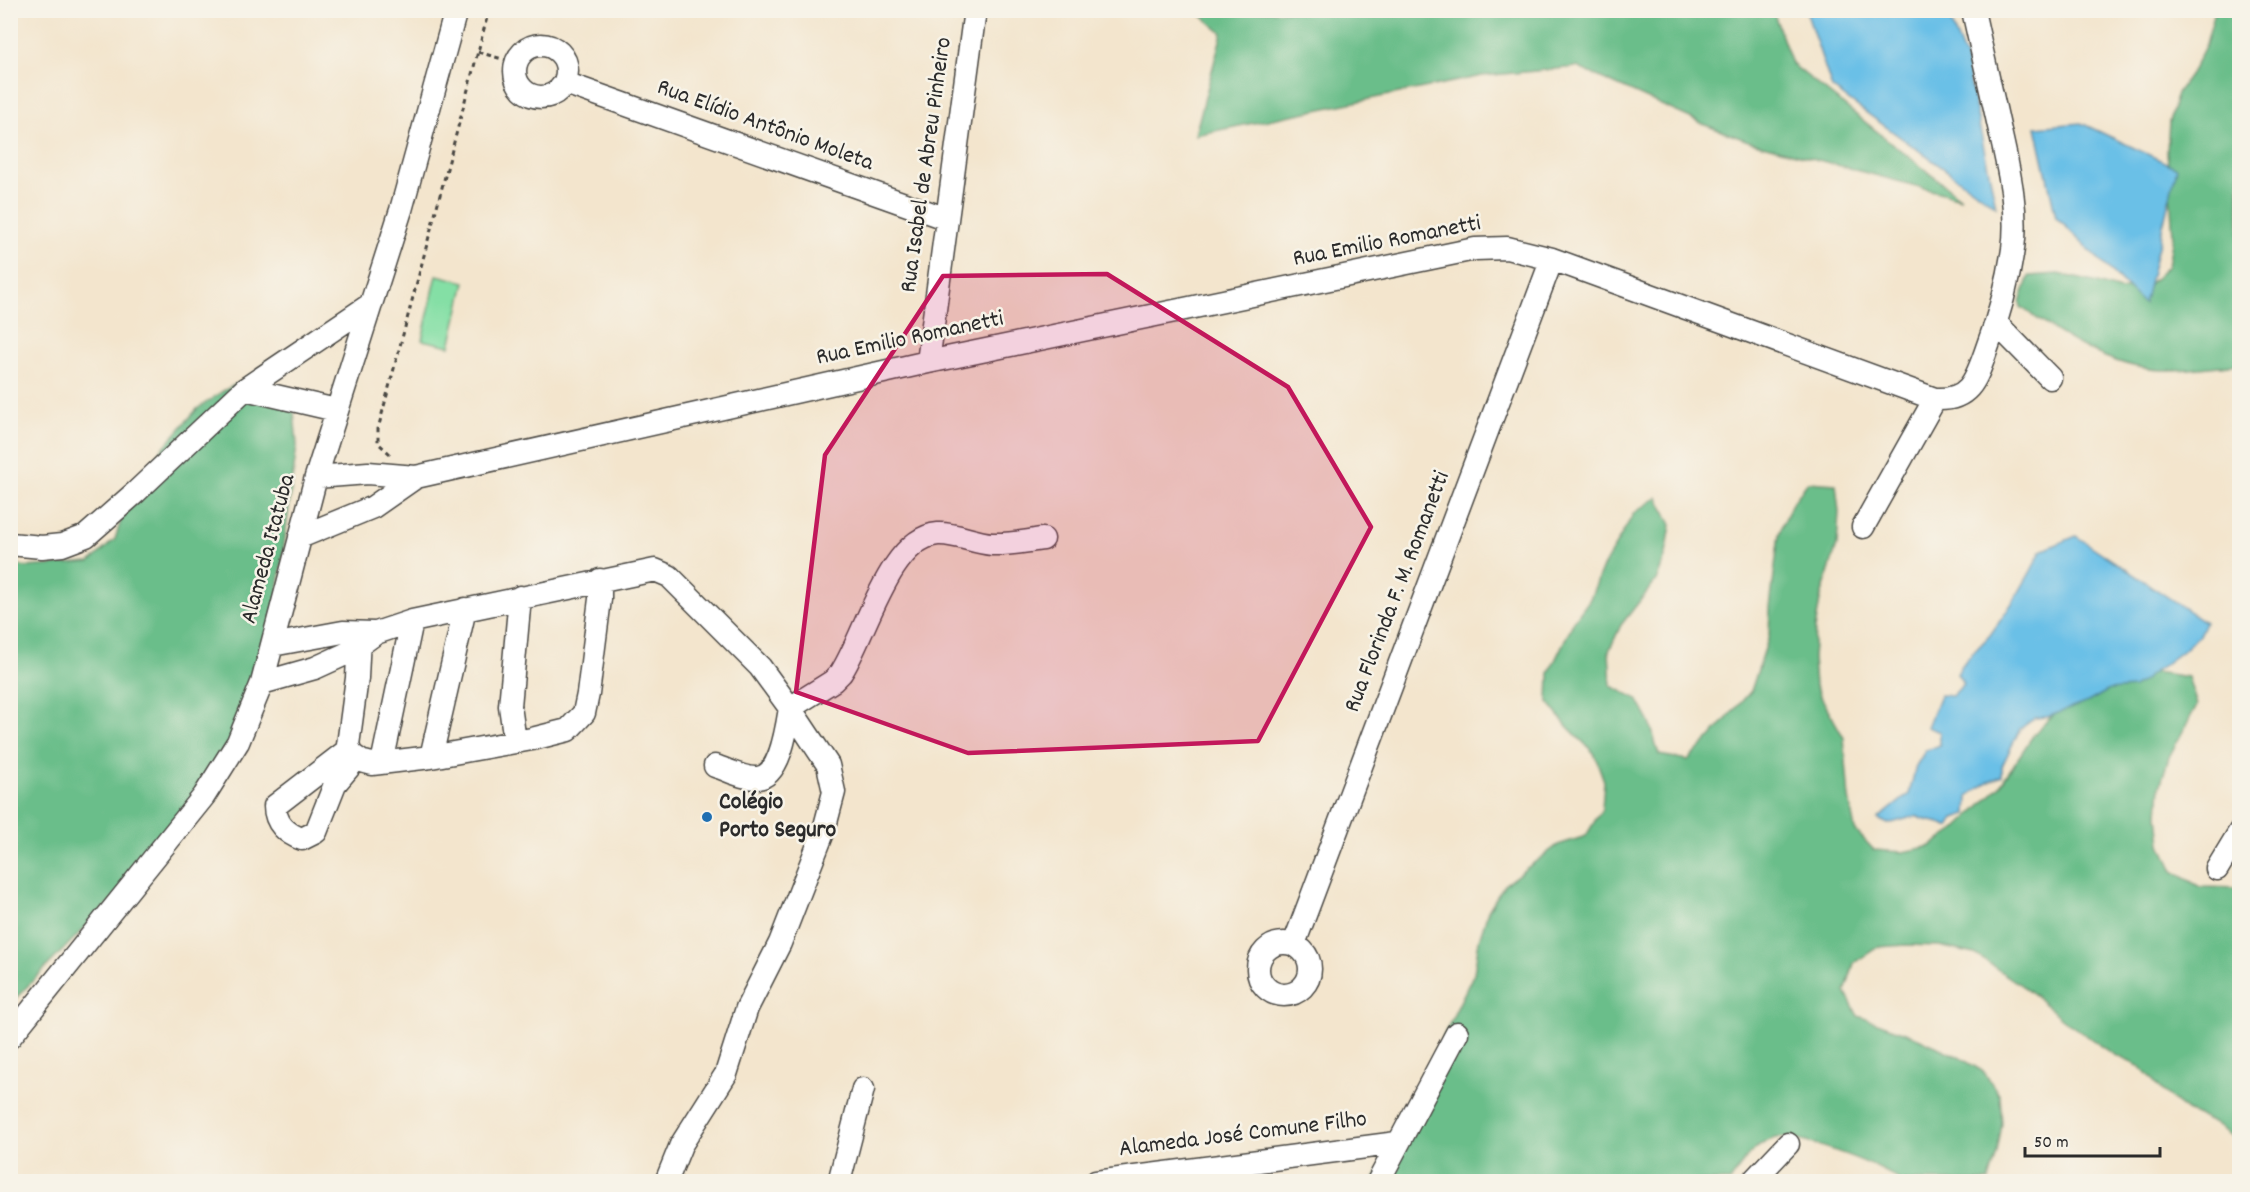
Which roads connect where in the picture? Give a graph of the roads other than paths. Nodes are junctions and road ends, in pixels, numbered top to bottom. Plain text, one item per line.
1 (456, 10) edge
2 (975, 10) edge
3 (1973, 10) edge
4 (565, 83) junction
5 (947, 219) junction
6 (1552, 259) junction
7 (371, 304) junction
8 (1996, 323) junction
9 (928, 362) junction
10 (2050, 378) dead end
11 (245, 389) junction
12 (1935, 399) junction
13 (336, 410) junction
14 (316, 477) junction
15 (416, 477) junction
16 (1863, 527) dead end
17 (300, 537) junction
18 (1043, 539) dead end
19 (10, 544) edge
20 (600, 580) junction
21 (520, 597) junction
22 (465, 609) junction
23 (412, 621) junction
24 (364, 637) junction
25 (272, 645) junction
26 (262, 683) junction
27 (789, 708) junction
28 (515, 741) junction
29 (431, 757) junction
30 (382, 763) junction
31 (716, 766) dead end
32 (2240, 831) edge
33 (2217, 869) dead end
34 (1294, 945) dead end
35 (1457, 1033) dead end
36 (10, 1036) edge
37 (863, 1089) dead end
38 (1397, 1143) junction
39 (1788, 1144) dead end
40 (666, 1182) edge
41 (838, 1182) edge
42 (1096, 1182) edge
43 (1378, 1182) edge
44 (1752, 1182) edge

1 - 7 street, Alameda Itatuba
2 - 5 street, Rua Isabel de Abreu Pinheiro
3 - 8 street
4 - 4 street
4 - 5 street, Rua Elídio Antônio Moleta
5 - 9 street, Rua Isabel de Abreu Pinheiro
6 - 9 street, Rua Emilio Romanetti
6 - 12 street, Rua Emilio Romanetti
6 - 34 street, Rua Florinda F. M. Romanetti
7 - 11 street
7 - 13 street, Alameda Itatuba
8 - 10 street
8 - 12 street
9 - 15 street, Rua Emilio Romanetti
11 - 13 street
11 - 19 street
12 - 16 street
13 - 14 street, Alameda Itatuba
14 - 15 street, Rua Emilio Romanetti
14 - 17 street, Alameda Itatuba
15 - 17 street, Rua Emilio Romanetti
17 - 25 street, Alameda Itatuba
18 - 27 street
20 - 21 street
20 - 27 street
20 - 28 street
21 - 22 street
21 - 28 street
22 - 23 street
22 - 29 street
23 - 24 street
23 - 30 street
24 - 25 street
24 - 26 street
24 - 30 street
25 - 26 street, Alameda Itatuba
26 - 36 street, Alameda Itatuba
27 - 31 street
27 - 40 street
28 - 29 street
29 - 30 street
32 - 33 street
35 - 38 street
37 - 41 street
38 - 42 street, Alameda José Comune Filho
38 - 43 street
39 - 44 street

